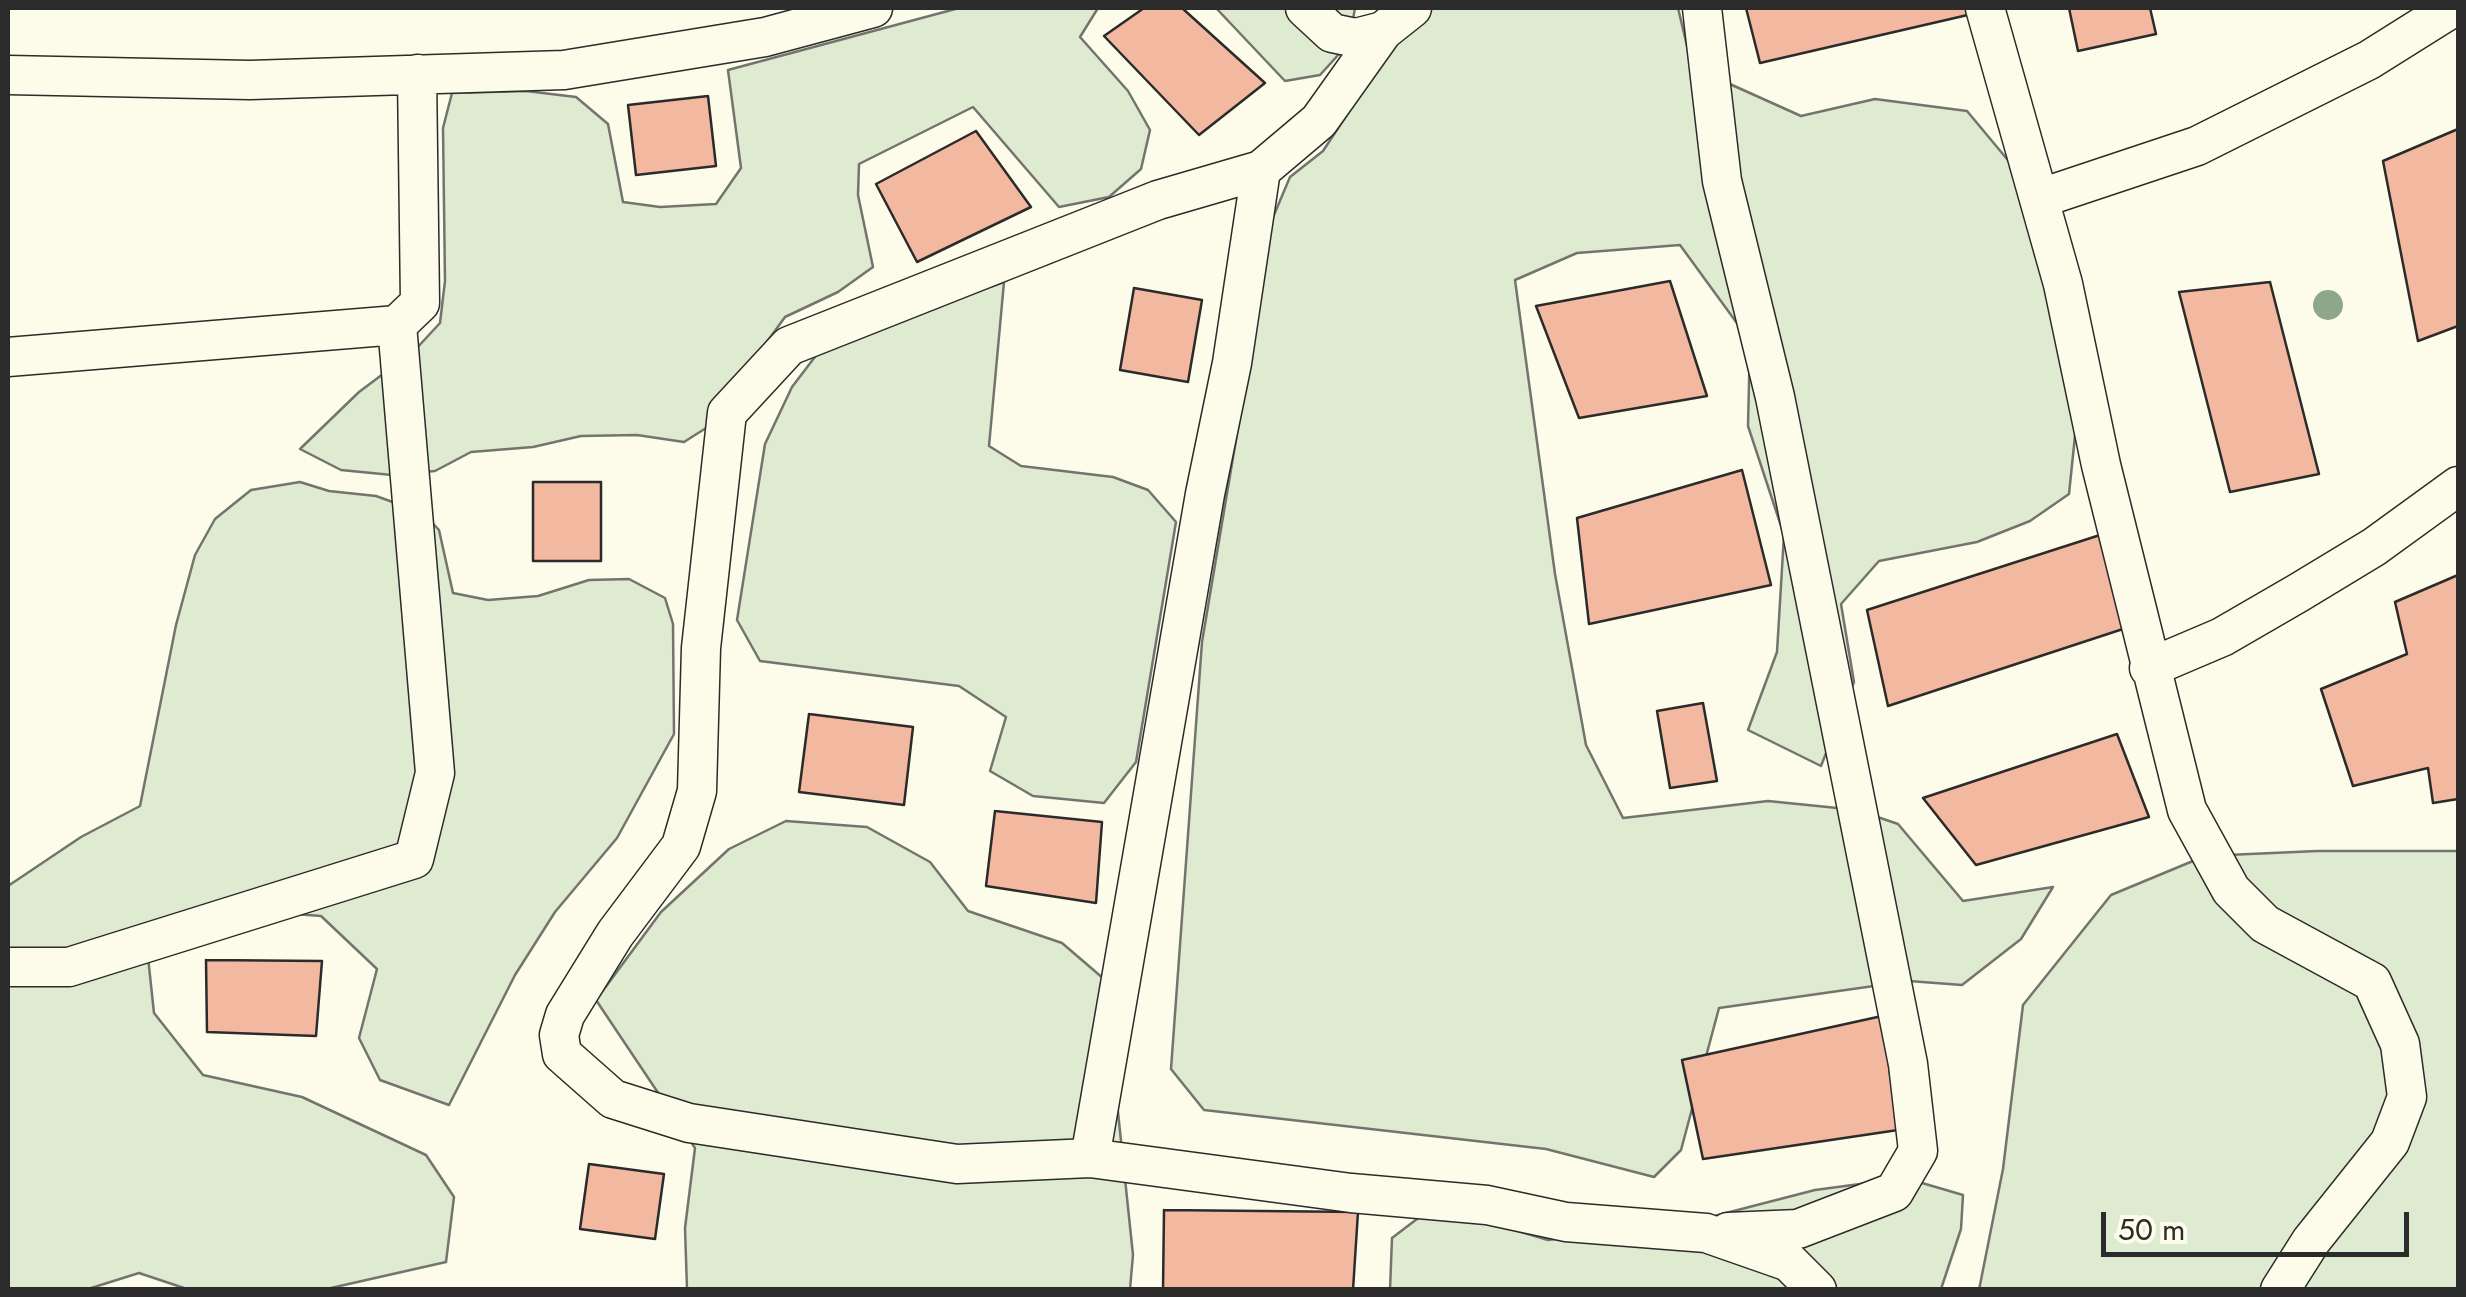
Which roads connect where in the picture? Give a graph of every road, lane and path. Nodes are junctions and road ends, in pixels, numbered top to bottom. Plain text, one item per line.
1 (873, 8) edge
2 (1304, 8) edge
3 (1702, 8) edge
4 (1986, 8) edge
5 (2452, 8) edge
6 (1398, 19) edge
7 (8, 74) edge
8 (417, 74) junction
9 (1261, 170) junction
10 (2041, 198) junction
11 (397, 325) junction
12 (8, 357) edge
13 (2458, 486) edge
14 (2149, 668) junction
15 (8, 967) edge
16 (1090, 1158) junction
17 (1706, 1233) junction
18 (1818, 1290) edge
19 (2280, 1290) edge

1 - 8 street
2 - 6 street
3 - 17 street
4 - 10 street
5 - 10 street
6 - 9 street
7 - 8 street
8 - 11 street
9 - 16 street
9 - 16 street
10 - 14 street
11 - 12 street
11 - 15 street
13 - 14 street
14 - 19 street
16 - 17 street
17 - 18 street

